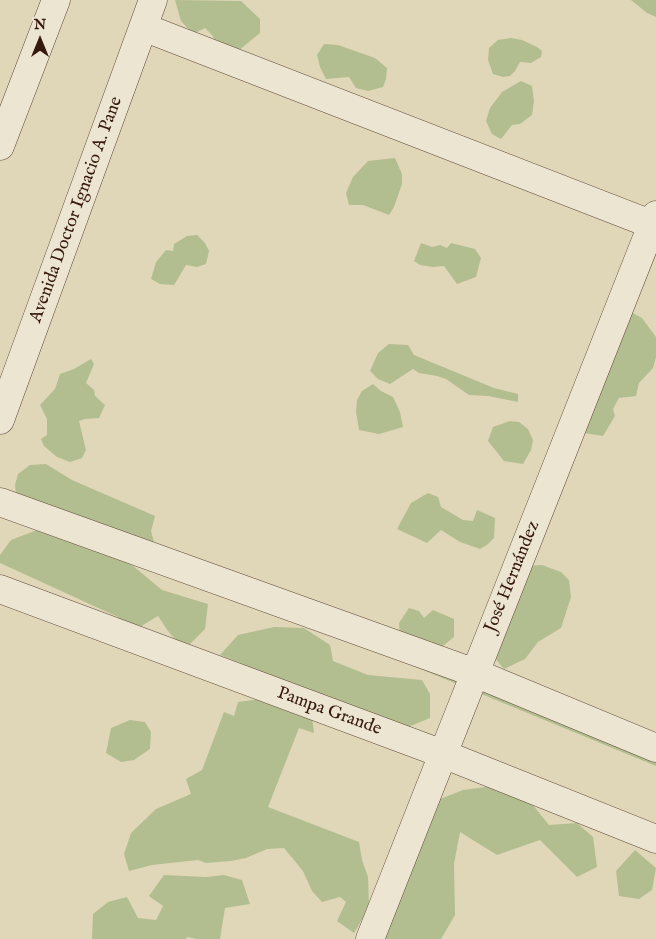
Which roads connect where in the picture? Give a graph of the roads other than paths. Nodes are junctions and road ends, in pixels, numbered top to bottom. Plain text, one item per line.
1 (56, 0) edge
2 (153, 0) edge
3 (143, 27) junction
4 (0, 146) edge
5 (655, 222) edge
6 (0, 420) edge
7 (0, 502) edge
8 (0, 589) edge
9 (475, 672) junction
10 (656, 748) edge
11 (443, 754) junction
12 (656, 839) edge
13 (370, 939) edge

1 - 4 street
2 - 3 street, Avenida Doctor Ignacio A. Pane
3 - 5 street
3 - 6 street, Avenida Doctor Ignacio A. Pane
5 - 9 street, José Hernández
7 - 9 street
8 - 11 street, Pampa Grande
9 - 10 street
9 - 11 street, José Hernández
11 - 12 street, Pampa Grande
11 - 13 street, José Hernández

